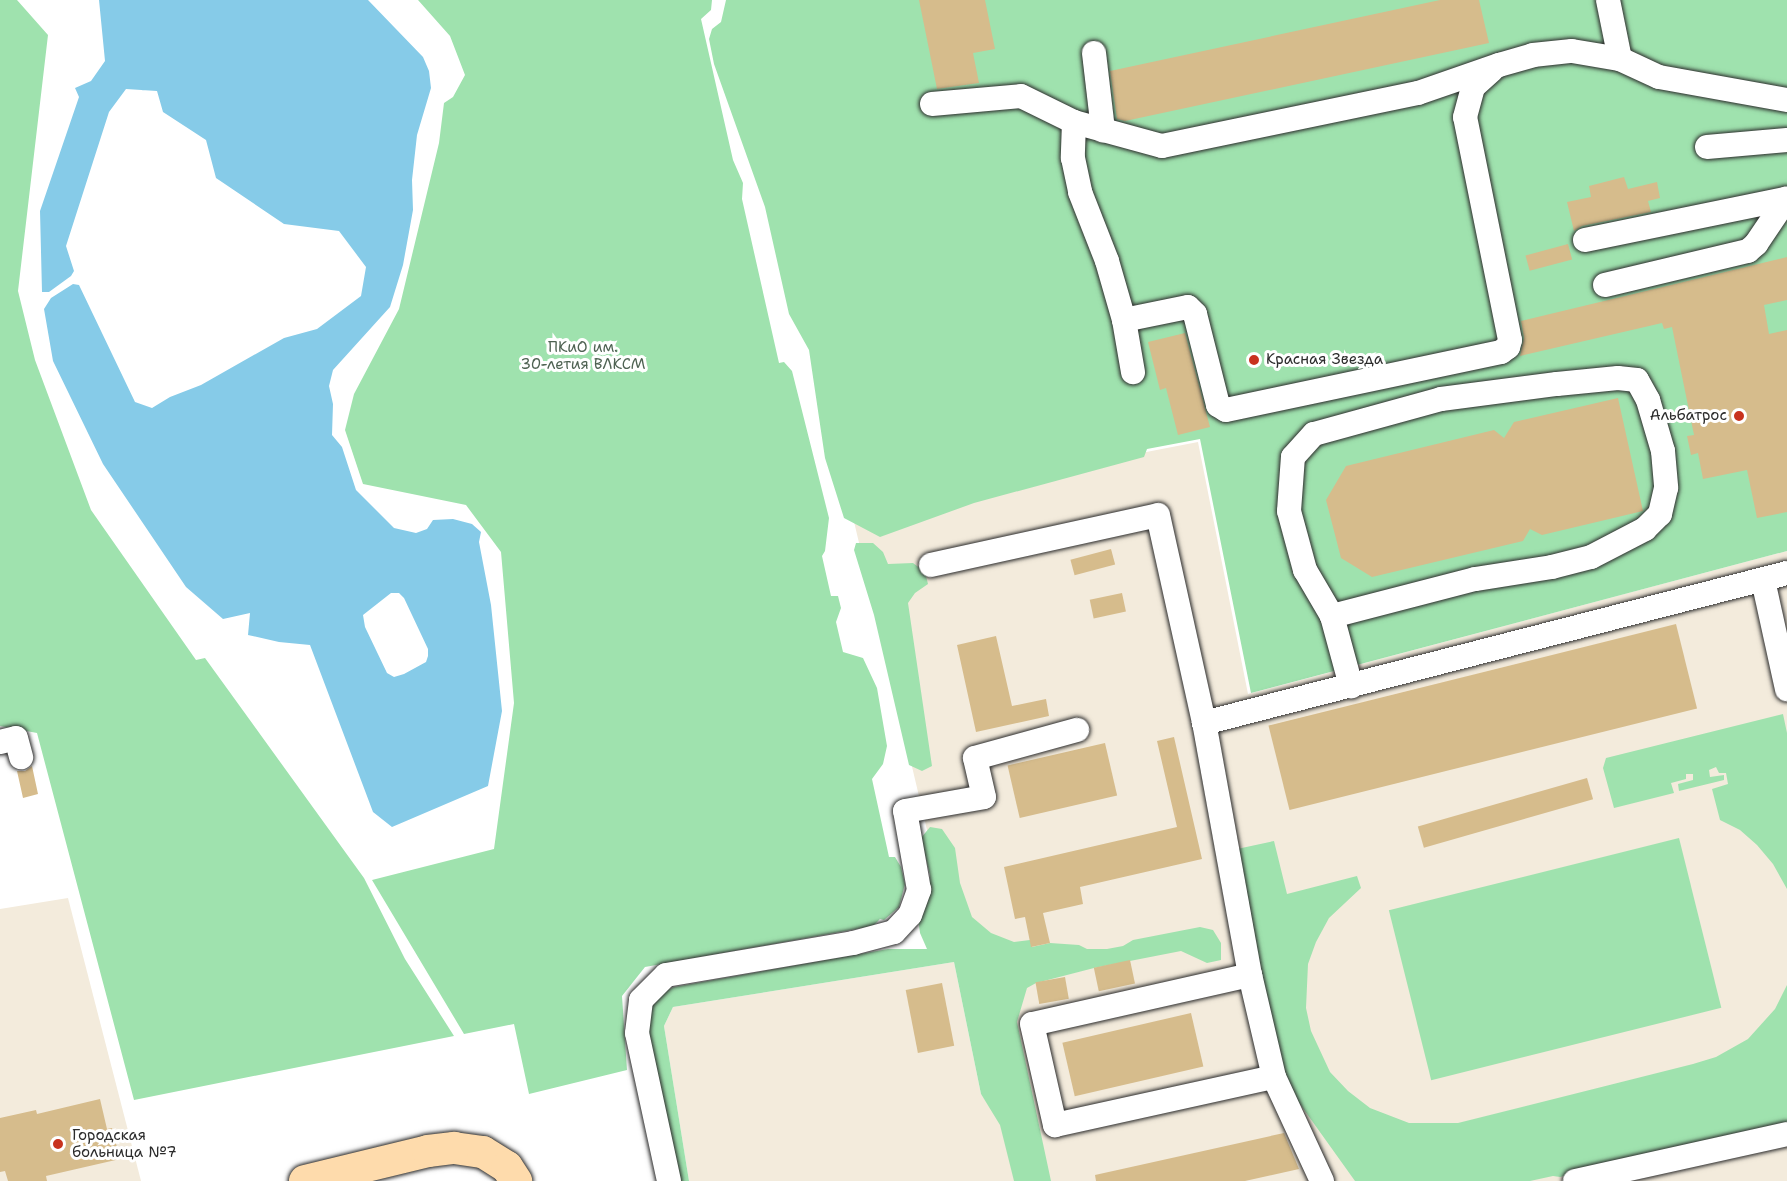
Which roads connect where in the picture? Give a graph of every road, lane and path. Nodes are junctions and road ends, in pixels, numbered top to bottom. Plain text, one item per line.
1 (1608, 0) edge
2 (1094, 53) dead end
3 (1620, 59) junction
4 (1499, 65) junction
5 (1787, 99) edge
6 (932, 104) dead end
7 (1074, 122) junction
8 (1104, 130) junction
9 (1787, 140) edge
10 (1707, 147) dead end
11 (1786, 199) edge
12 (1585, 240) dead end
13 (1605, 285) dead end
14 (1124, 320) junction
15 (1133, 372) dead end
16 (931, 565) dead end
17 (1787, 573) edge
18 (1762, 580) junction
19 (1332, 615) junction
20 (1351, 686) junction
21 (1787, 689) edge
22 (1204, 723) junction
23 (1077, 730) dead end
24 (0, 742) edge
25 (21, 757) dead end
26 (1250, 975) junction
27 (1274, 1077) junction
28 (1787, 1134) edge
29 (305, 1181) edge
30 (516, 1181) edge
31 (669, 1181) edge
32 (1322, 1181) edge
33 (1575, 1181) edge

1 - 3 lane
2 - 8 lane
3 - 4 lane
3 - 5 lane
4 - 8 lane
4 - 14 lane
6 - 7 lane
7 - 8 lane
7 - 14 lane
9 - 10 lane
11 - 12 lane
11 - 13 lane
14 - 15 lane
16 - 22 lane
17 - 18 lane
18 - 20 lane
18 - 21 lane
19 - 19 lane
19 - 20 lane
20 - 22 lane
22 - 26 lane
23 - 31 lane
24 - 25 lane
26 - 27 lane
26 - 27 lane
27 - 32 lane
28 - 33 lane
29 - 30 main road

